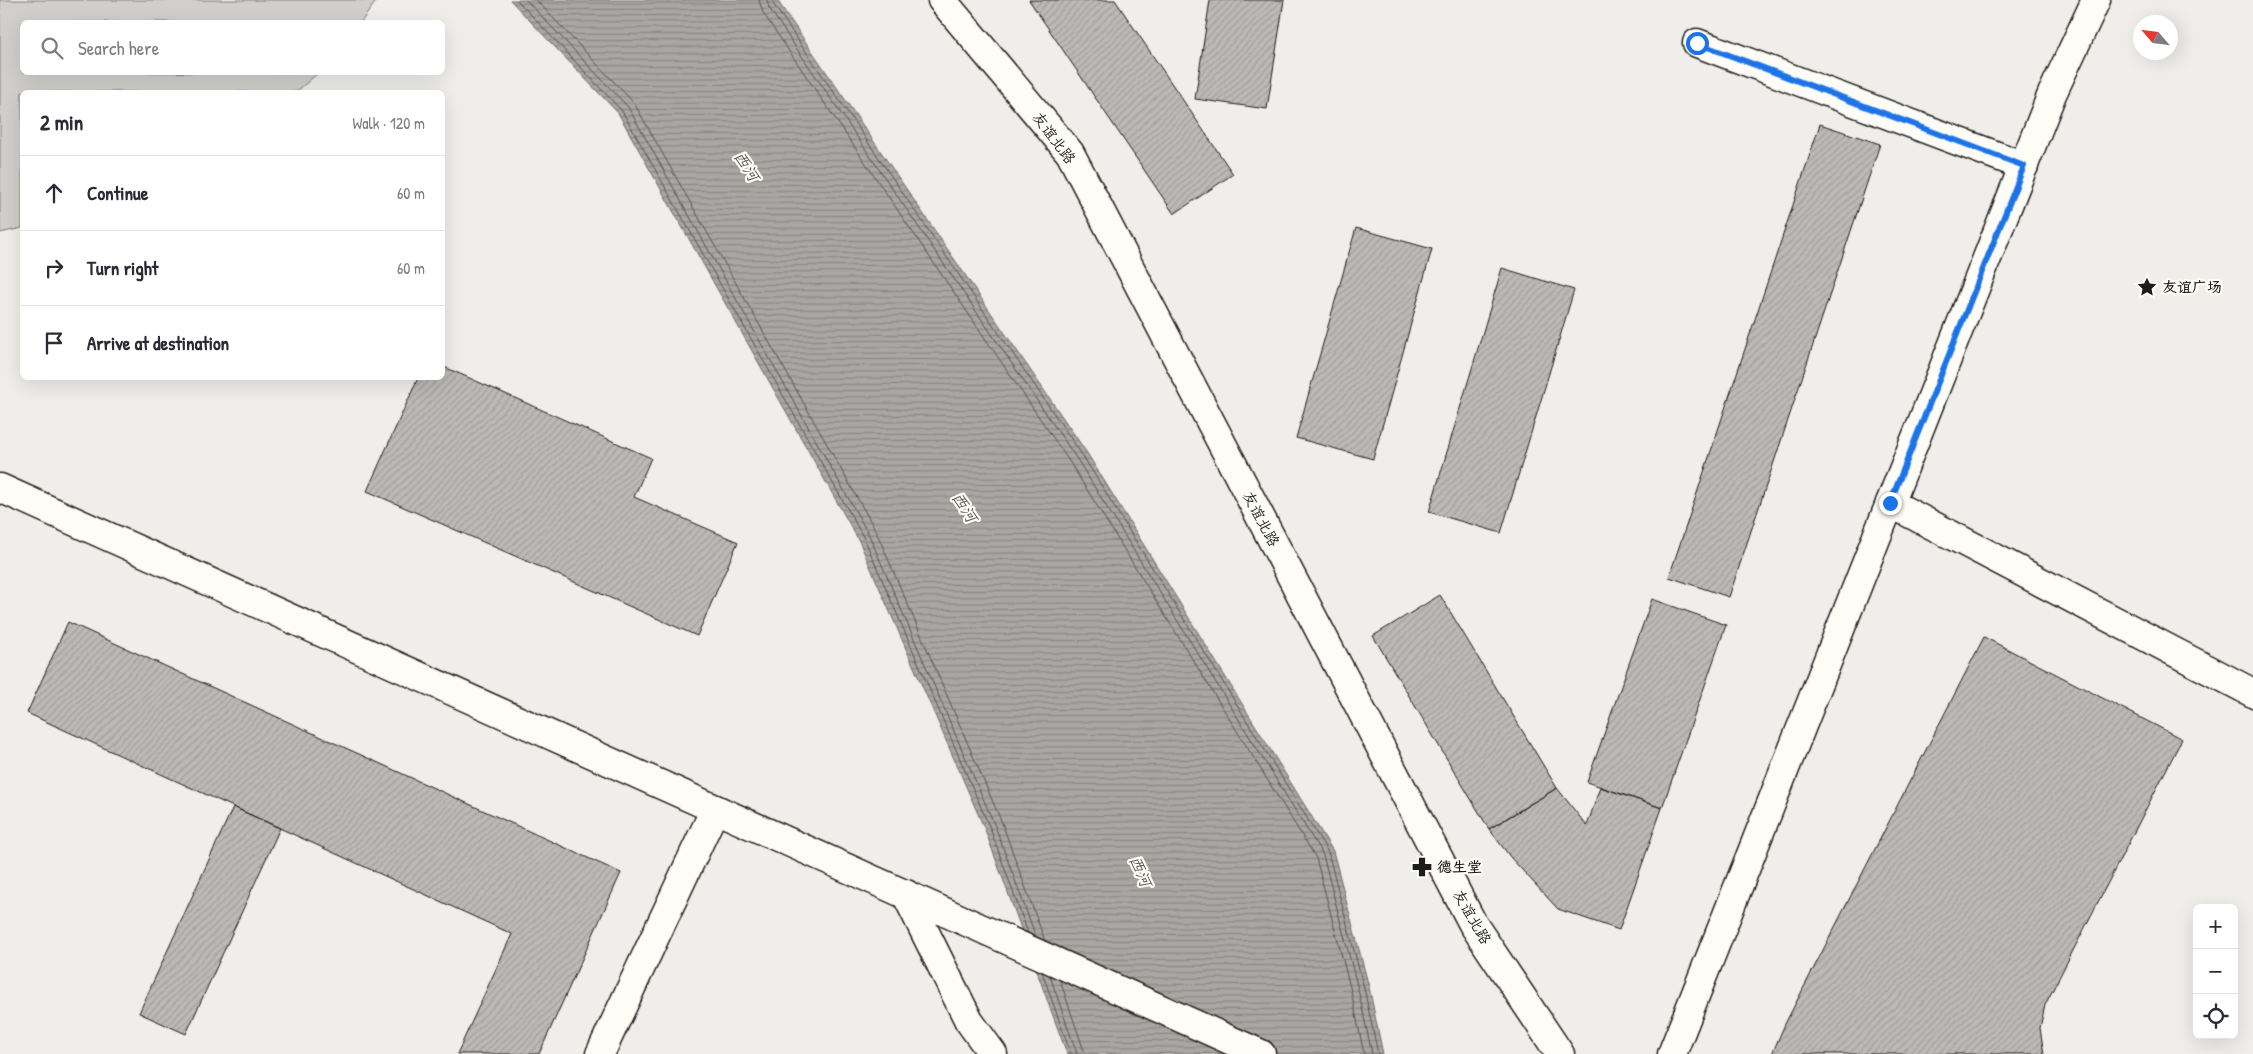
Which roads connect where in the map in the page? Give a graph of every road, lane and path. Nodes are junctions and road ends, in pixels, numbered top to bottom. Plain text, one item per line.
1 (942, 0) edge
2 (2096, 0) edge
3 (1697, 43) dead end
4 (2024, 166) junction
5 (0, 488) edge
6 (1890, 503) junction
7 (2253, 693) edge
8 (715, 809) junction
9 (906, 894) junction
10 (600, 1054) edge
11 (993, 1054) edge
12 (1261, 1054) edge
13 (1560, 1054) edge
14 (1672, 1054) edge

1 - 13 main road, 友谊北路
2 - 4 main road
3 - 4 main road
4 - 6 main road
5 - 8 main road
6 - 7 main road
6 - 14 main road
8 - 9 main road
8 - 10 main road
9 - 11 main road
9 - 12 main road

